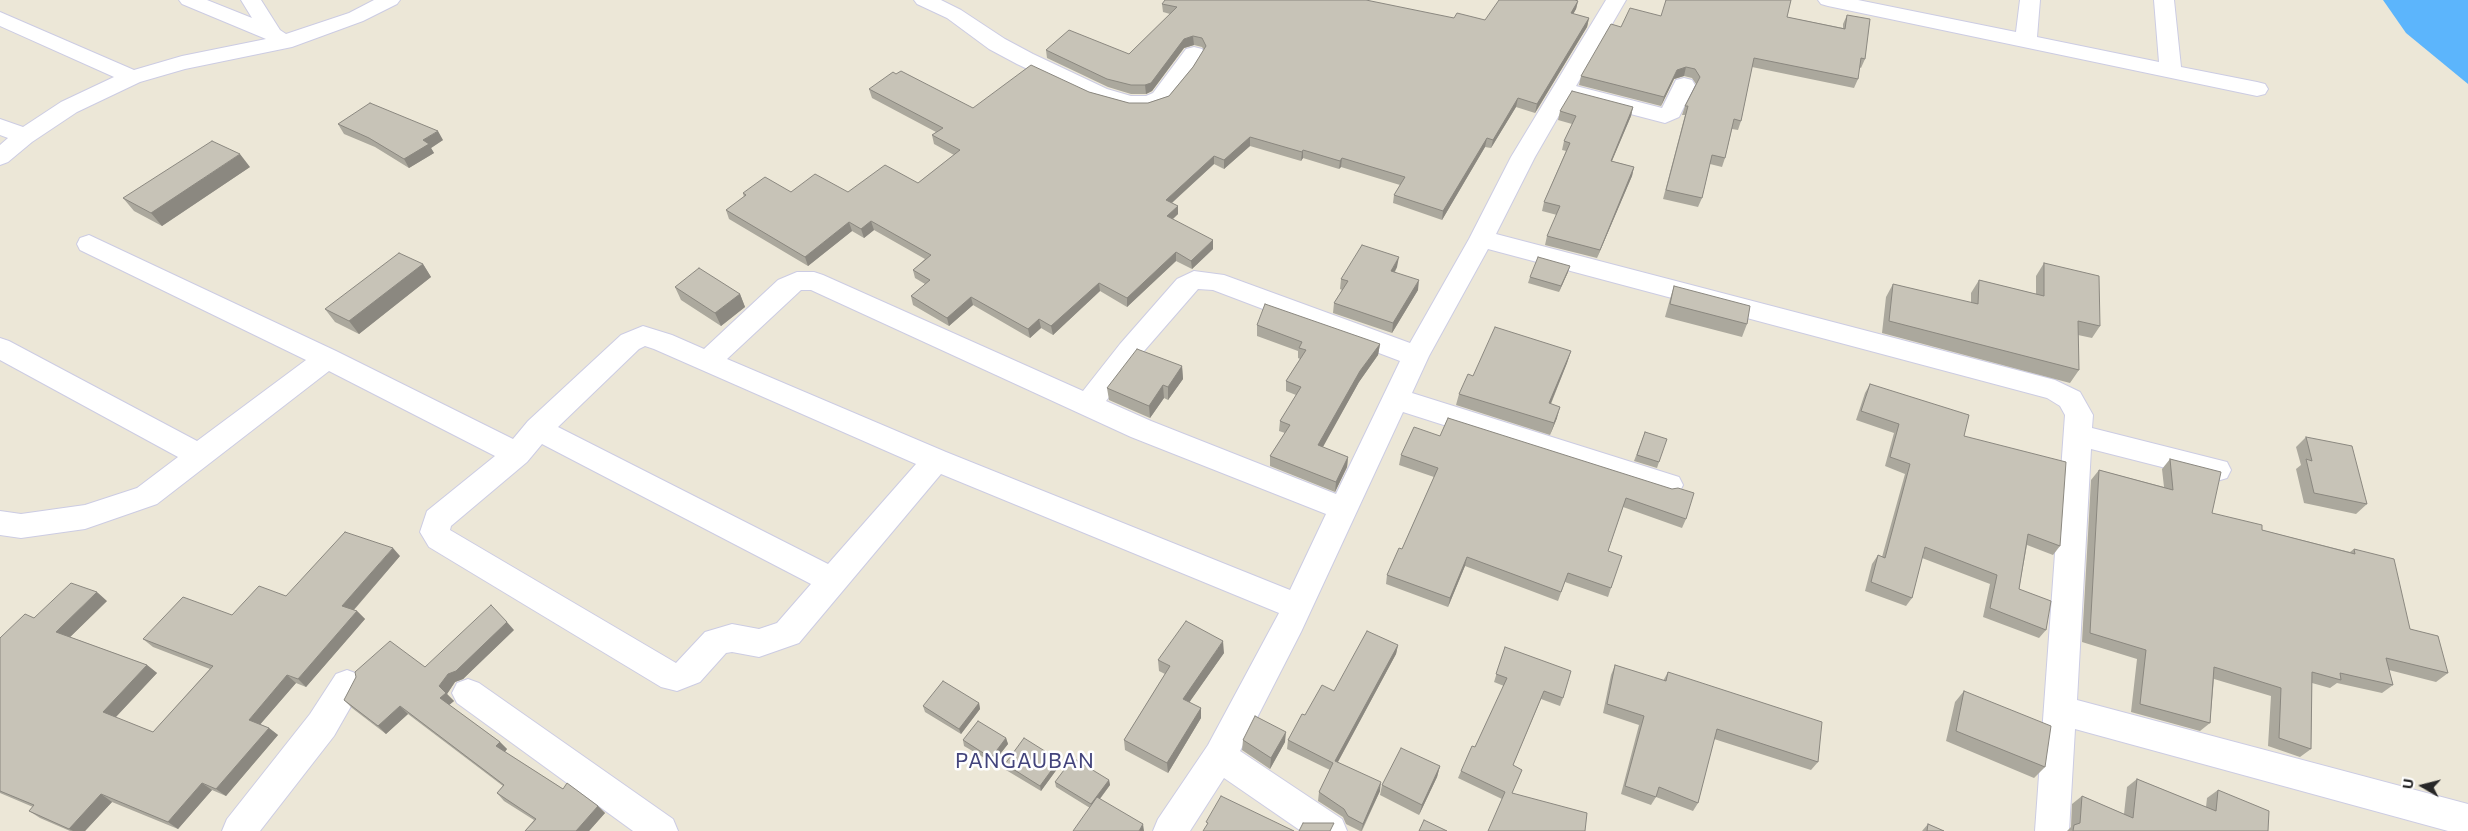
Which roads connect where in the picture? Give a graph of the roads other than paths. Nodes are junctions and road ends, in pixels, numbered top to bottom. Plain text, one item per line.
1 (189, 0) edge
2 (251, 0) edge
3 (390, 0) edge
4 (924, 0) edge
5 (1616, 0) edge
6 (1828, 0) edge
7 (2030, 0) edge
8 (2164, 0) edge
9 (0, 18) edge
10 (278, 38) junction
11 (2026, 41) junction
12 (1194, 54) dead end
13 (2171, 71) junction
14 (132, 77) junction
15 (1684, 85) dead end
16 (1563, 89) junction
17 (2257, 89) dead end
18 (0, 126) edge
19 (24, 136) junction
20 (0, 157) edge
21 (1481, 239) junction
22 (89, 244) dead end
23 (0, 348) edge
24 (1416, 356) junction
25 (327, 358) junction
26 (708, 361) junction
27 (1397, 399) junction
28 (1087, 406) junction
29 (538, 429) junction
30 (2077, 435) junction
31 (517, 454) junction
32 (199, 455) junction
33 (936, 460) junction
34 (2218, 470) edge
35 (1669, 485) dead end
36 (1344, 509) junction
37 (0, 523) edge
38 (830, 580) junction
39 (1297, 607) junction
40 (347, 684) dead end
41 (468, 694) dead end
42 (2059, 710) junction
43 (1220, 756) junction
44 (2468, 820) edge
45 (239, 831) edge
46 (661, 831) edge
47 (1170, 831) edge
48 (1330, 831) edge
49 (2052, 831) edge

1 - 10 street
2 - 10 street
3 - 10 street
4 - 12 street
5 - 16 street
6 - 11 street
7 - 11 street
8 - 13 street
9 - 14 street
10 - 14 street
11 - 13 street
13 - 17 street
14 - 19 street
15 - 16 street
16 - 21 street
18 - 19 street
19 - 20 street
21 - 24 street
21 - 30 street
22 - 25 street
23 - 32 street
24 - 27 street
24 - 28 street
25 - 31 street
25 - 32 street
26 - 28 street
26 - 29 street
26 - 33 street
27 - 35 street
27 - 36 street
28 - 36 street
29 - 31 street
29 - 38 street
30 - 34 street
30 - 42 street
31 - 38 street
32 - 37 street
33 - 38 street
33 - 39 street
36 - 39 street
39 - 43 street
40 - 45 street
41 - 46 street
42 - 44 street
42 - 49 street
43 - 47 street
43 - 48 street

